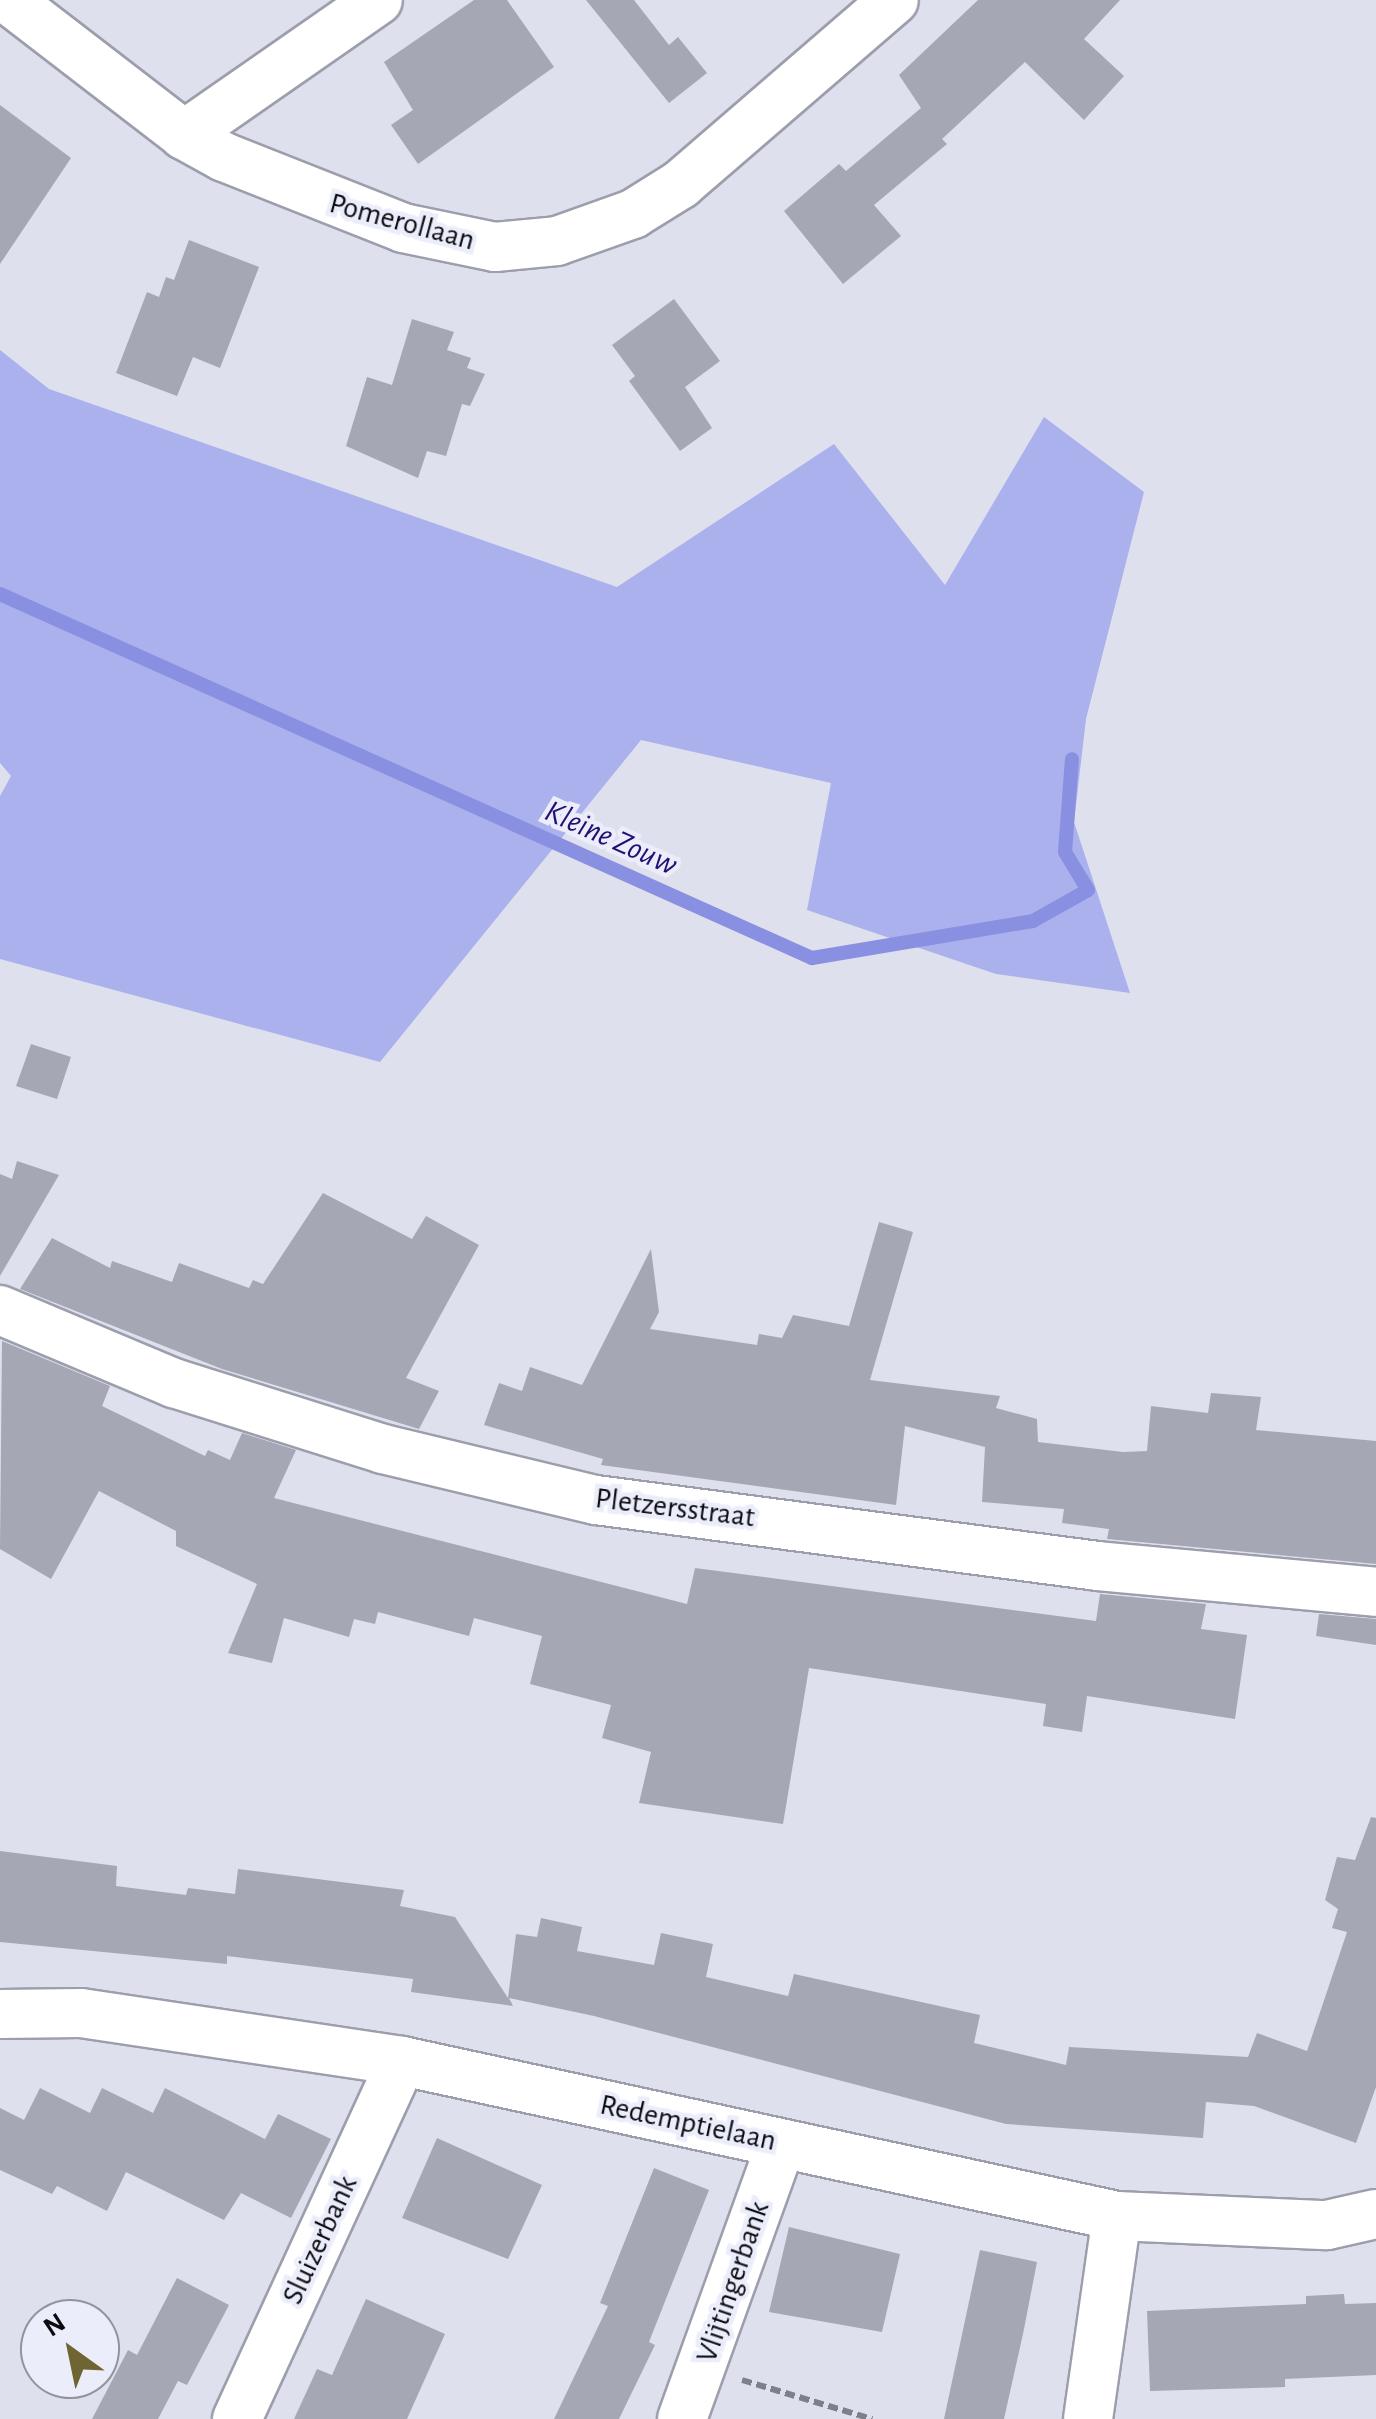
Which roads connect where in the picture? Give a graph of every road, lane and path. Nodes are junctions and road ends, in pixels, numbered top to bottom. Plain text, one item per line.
1 (9, 0) edge
2 (378, 0) edge
3 (894, 0) edge
4 (184, 135) junction
5 (0, 1310) edge
6 (1376, 1592) edge
7 (0, 2014) edge
8 (402, 2061) junction
9 (781, 2144) junction
10 (1376, 2214) edge
11 (1117, 2216) junction
12 (703, 2368) junction
13 (237, 2419) edge
14 (682, 2419) edge
15 (872, 2419) edge
16 (1088, 2419) edge

1 - 4 street, Pomerollaan
2 - 4 street
3 - 4 street, Pomerollaan
5 - 6 street, Pletzersstraat
7 - 8 street, Redemptielaan
8 - 9 street, Redemptielaan
8 - 13 street, Sluizerbank
9 - 11 street, Redemptielaan
9 - 12 street, Vlijtingerbank
10 - 11 street, Redemptielaan
11 - 16 street
12 - 14 street, Vlijtingerbank
12 - 15 path

